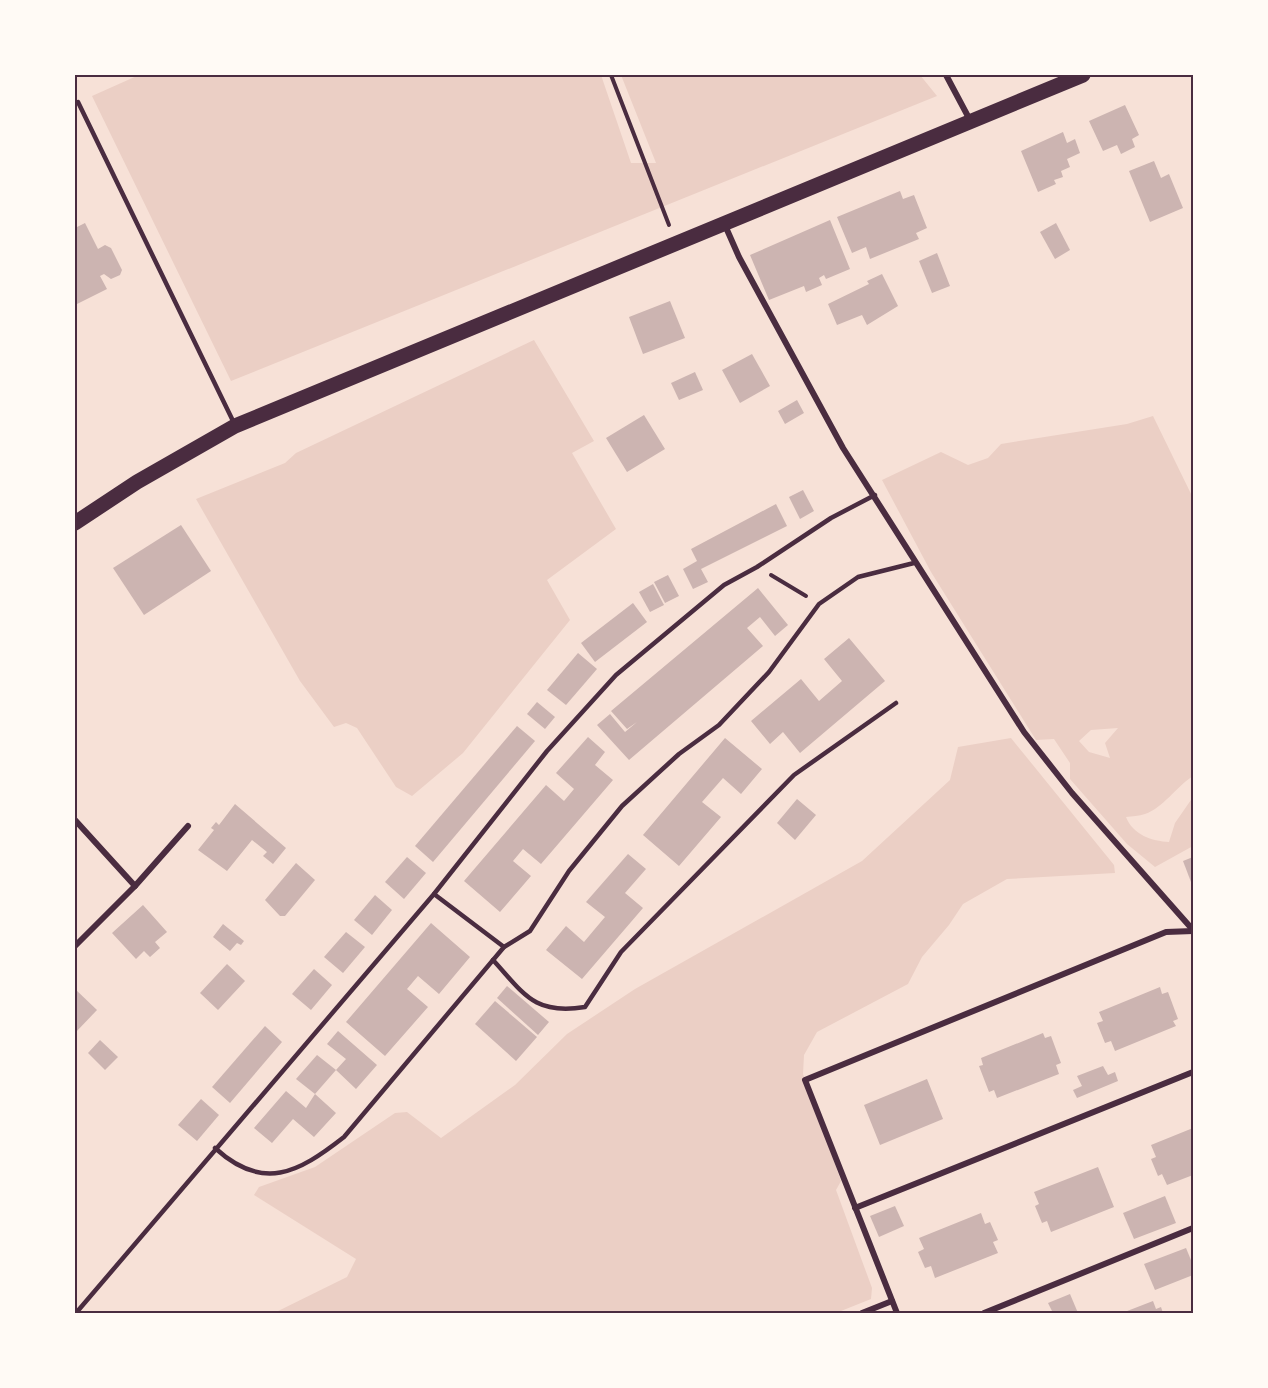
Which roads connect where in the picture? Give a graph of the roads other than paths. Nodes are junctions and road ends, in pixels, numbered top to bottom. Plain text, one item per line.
1 (946, 75) edge
2 (1083, 75) edge
3 (78, 102) dead end
4 (971, 123) junction
5 (724, 222) junction
6 (235, 426) junction
7 (875, 495) junction
8 (75, 523) edge
9 (914, 563) junction
10 (896, 703) dead end
11 (75, 820) edge
12 (188, 826) dead end
13 (135, 886) junction
14 (434, 894) junction
15 (1193, 930) edge
16 (75, 946) edge
17 (504, 947) junction
18 (493, 960) junction
19 (1193, 1072) edge
20 (215, 1148) junction
21 (855, 1208) junction
22 (1193, 1228) edge
23 (892, 1301) junction
24 (76, 1313) edge
25 (862, 1313) edge
26 (897, 1313) edge
27 (984, 1313) edge

1 - 4 street
2 - 4 main road
3 - 6 lane
4 - 5 main road
5 - 6 main road
5 - 7 street
6 - 8 main road
7 - 9 street
7 - 14 lane
9 - 15 street
9 - 17 lane
10 - 18 lane
11 - 13 street
12 - 13 street
13 - 16 street
14 - 17 lane
14 - 20 lane
15 - 21 street
17 - 18 lane
18 - 20 lane
19 - 21 street
20 - 24 lane
21 - 23 street
22 - 27 street
23 - 25 street
23 - 26 street

